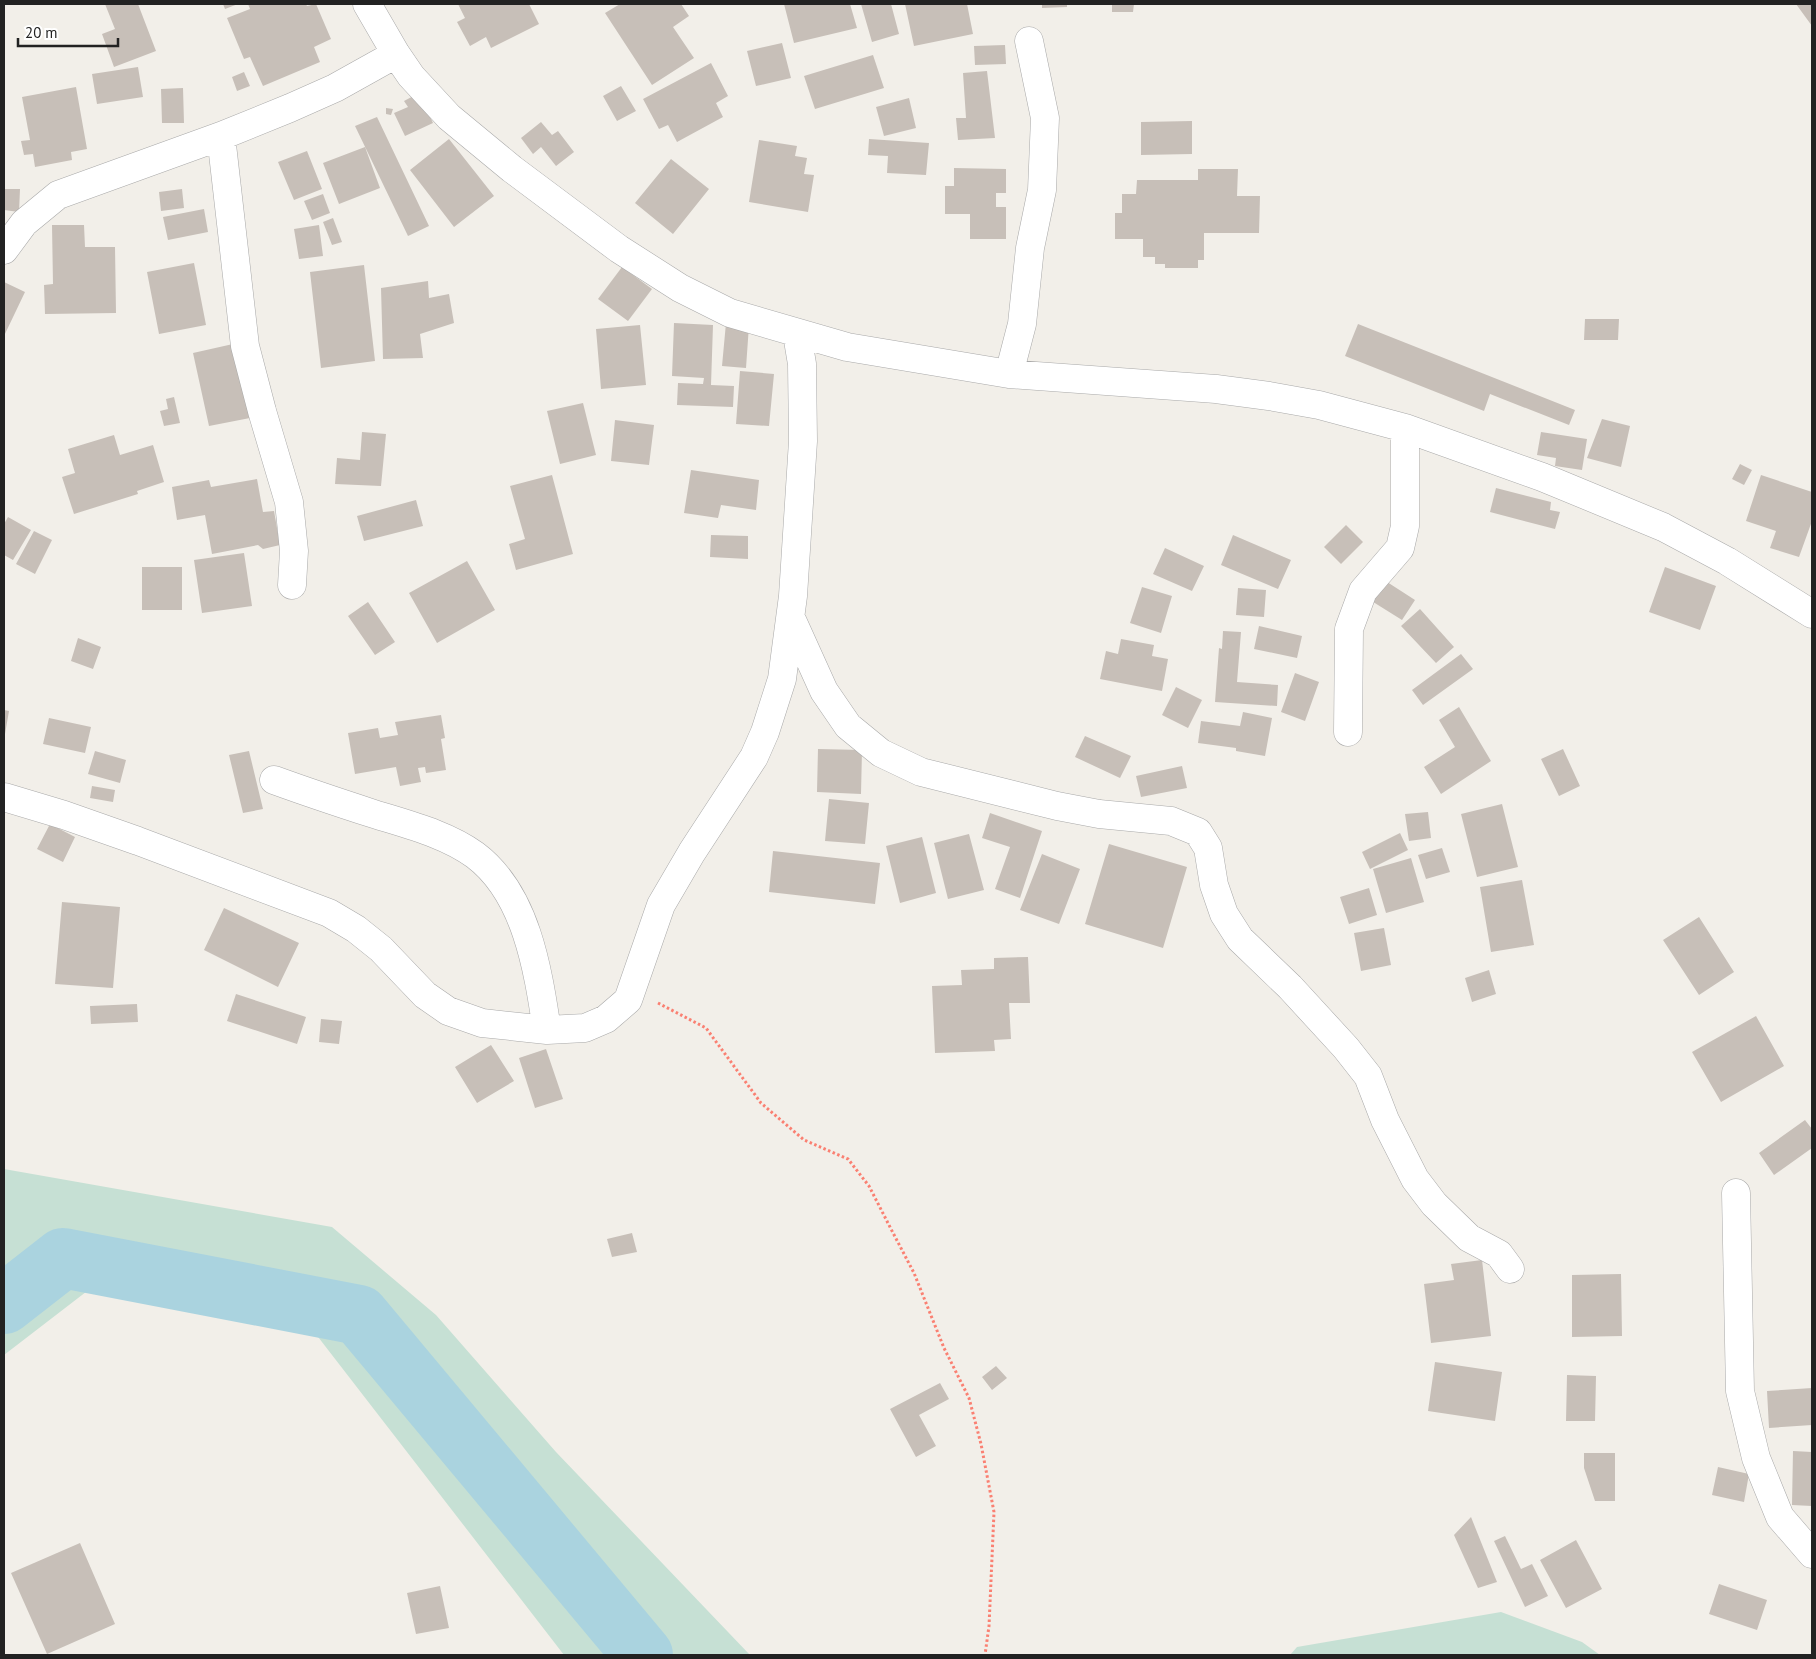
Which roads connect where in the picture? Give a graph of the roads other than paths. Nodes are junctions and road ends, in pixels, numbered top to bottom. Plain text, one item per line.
1 (367, 4) edge
2 (1028, 41) dead end
3 (396, 54) junction
4 (221, 136) junction
5 (4, 250) edge
6 (797, 334) junction
7 (1009, 374) junction
8 (1405, 428) junction
9 (292, 585) dead end
10 (1812, 614) edge
11 (791, 618) junction
12 (1348, 732) dead end
13 (274, 780) dead end
14 (4, 797) edge
15 (547, 1030) junction
16 (1736, 1193) dead end
17 (1510, 1269) dead end
18 (1812, 1554) edge

1 - 3 street
2 - 7 street
3 - 4 street
3 - 6 street
4 - 5 street
4 - 9 street
6 - 7 street
6 - 11 street
7 - 8 street
8 - 10 street
8 - 12 street
11 - 15 street
11 - 17 street
13 - 15 street
14 - 15 street
16 - 18 street

